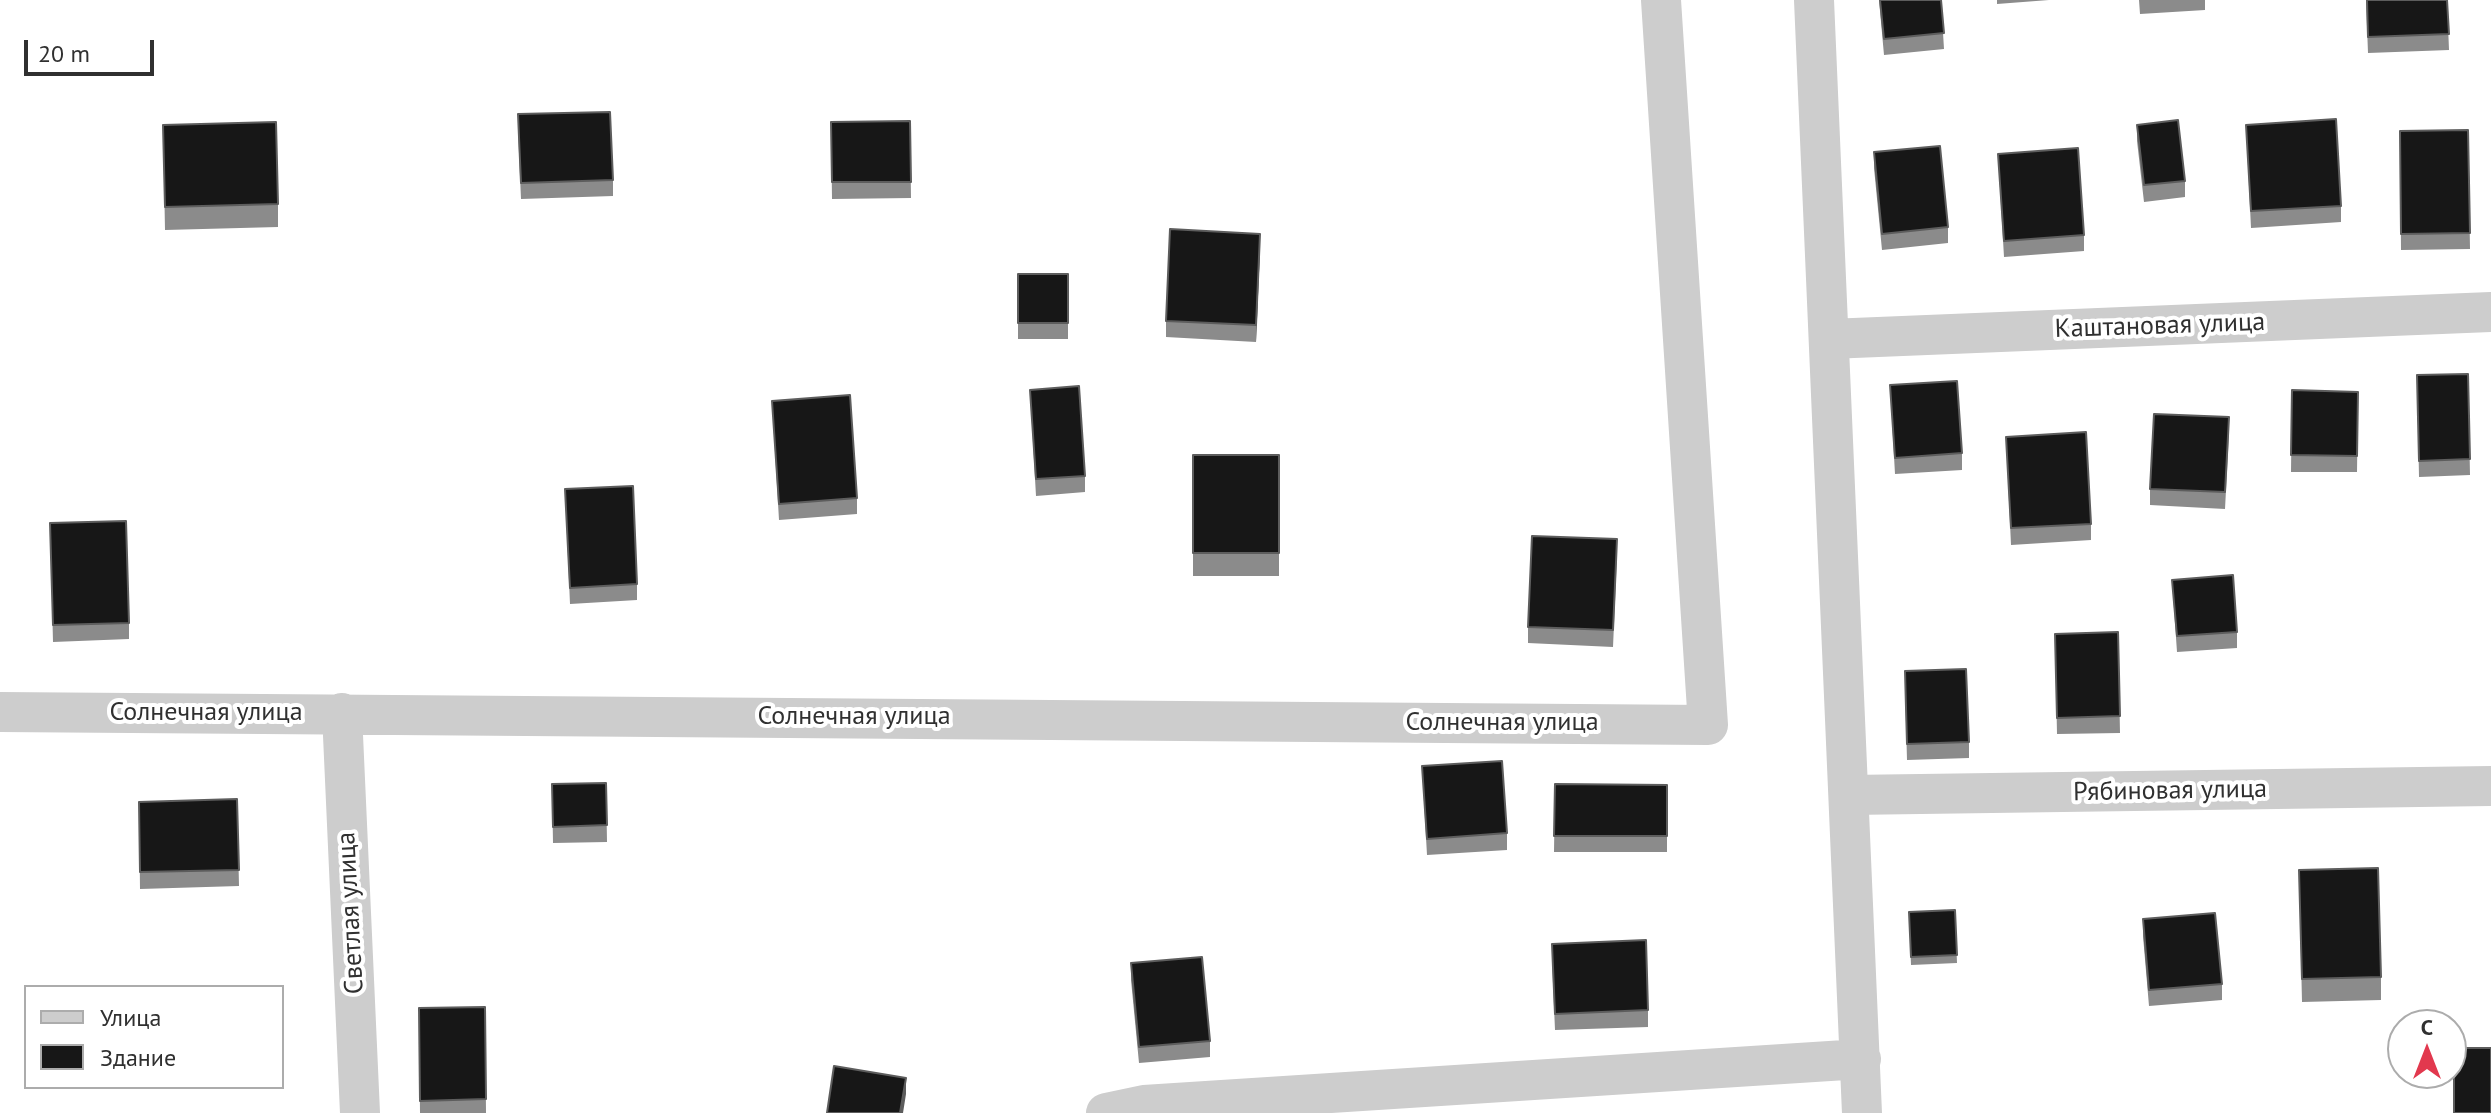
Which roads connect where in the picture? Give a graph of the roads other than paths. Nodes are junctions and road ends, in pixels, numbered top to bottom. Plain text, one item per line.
1 (1661, 0) edge
2 (1814, 0) edge
3 (2491, 312) edge
4 (1829, 339) junction
5 (0, 712) edge
6 (342, 713) junction
7 (2491, 786) edge
8 (1849, 795) junction
9 (1861, 1059) junction
10 (360, 1113) edge
11 (1106, 1113) edge
12 (1862, 1113) edge

1 - 6 street, Солнечная улица
2 - 4 street
3 - 4 street, Каштановая улица
4 - 8 street
5 - 6 street, Солнечная улица
6 - 10 street, Светлая улица
7 - 8 street, Рябиновая улица
8 - 9 street
9 - 11 street
9 - 12 street

